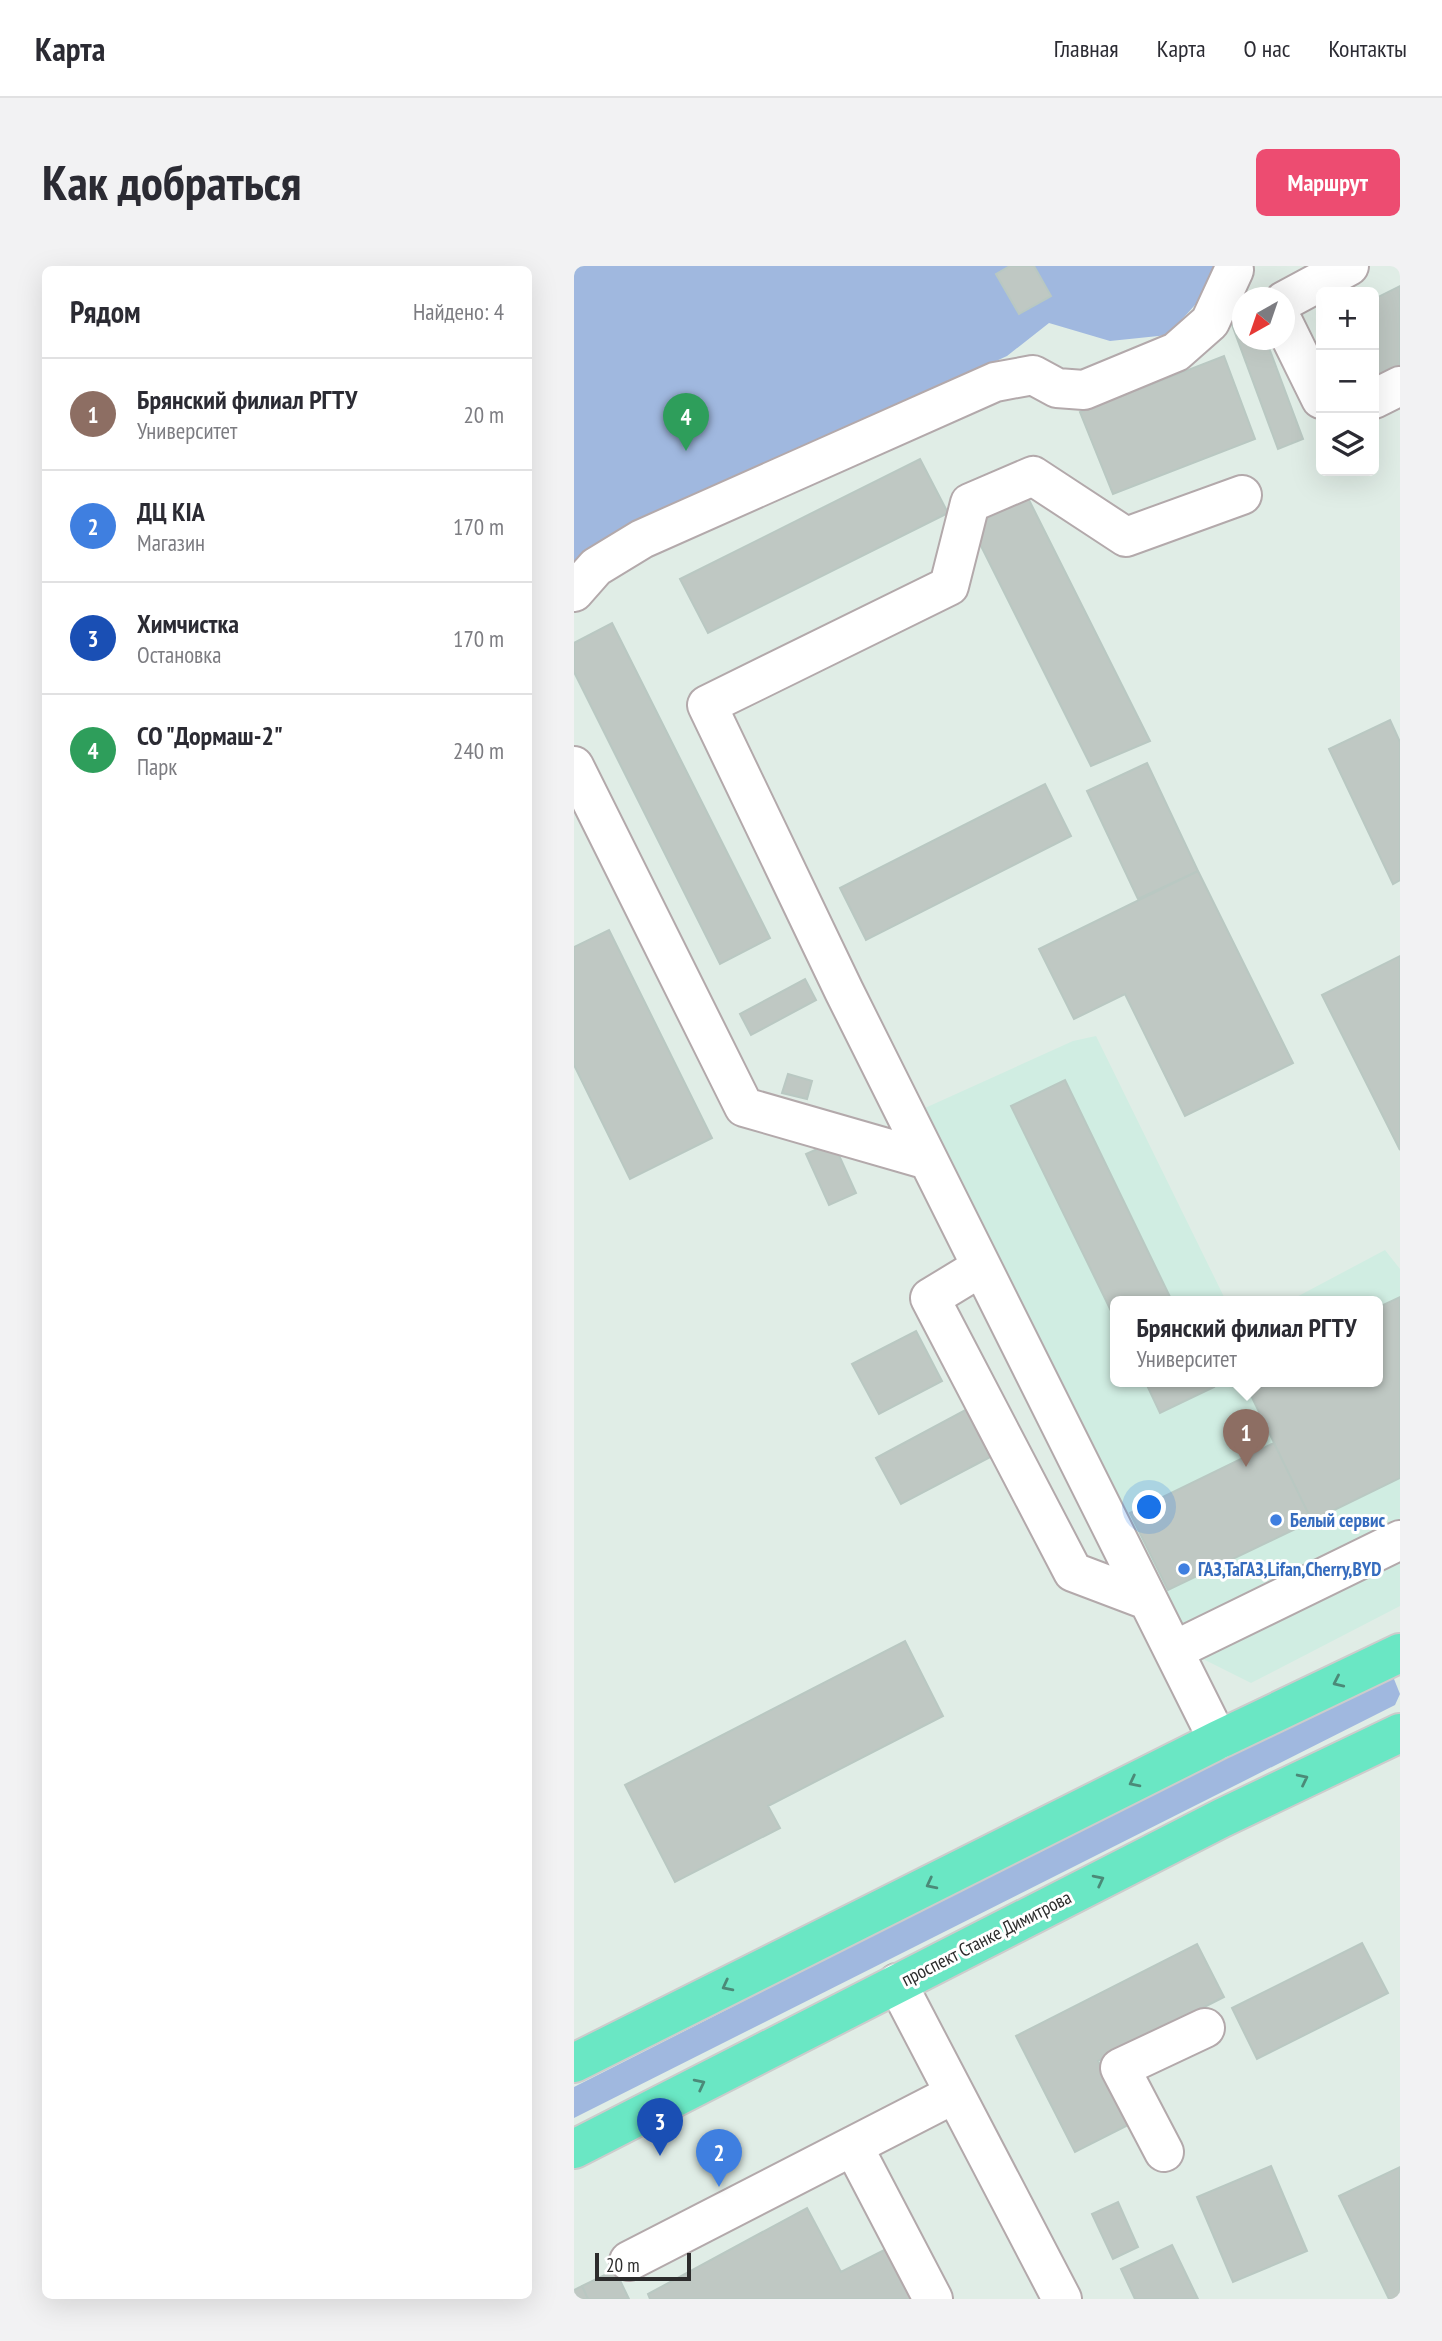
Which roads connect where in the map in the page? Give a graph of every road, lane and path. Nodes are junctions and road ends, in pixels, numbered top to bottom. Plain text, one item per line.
1 (1349, 266) edge
2 (1234, 270) dead end
3 (1295, 295) edge
4 (1295, 346) edge
5 (1400, 386) edge
6 (1316, 389) edge
7 (1379, 396) edge
8 (1242, 495) dead end
9 (574, 592) edge
10 (574, 766) edge
11 (928, 1160) junction
12 (981, 1267) junction
13 (1400, 1540) edge
14 (1147, 1600) junction
15 (1175, 1650) junction
16 (1400, 1653) edge
17 (1400, 1732) edge
18 (1218, 1740) junction
19 (897, 1983) junction
20 (1205, 2028) dead end
21 (574, 2063) edge
22 (954, 2094) junction
23 (853, 2146) junction
24 (574, 2149) edge
25 (1164, 2152) dead end
26 (629, 2260) dead end
27 (933, 2299) edge
28 (1062, 2299) edge

1 - 3 street
2 - 9 street
4 - 6 street
5 - 7 street
8 - 11 street
10 - 11 street
11 - 12 street
12 - 14 street
12 - 14 street
13 - 15 street
14 - 15 street
15 - 18 street
16 -> 18 main road
19 -> 17 main road, проспект Станке Димитрова
18 -> 21 main road
19 - 22 street
24 -> 19 main road, проспект Станке Димитрова
20 - 25 street
22 - 23 street
22 - 28 street
23 - 26 street
23 - 27 street

